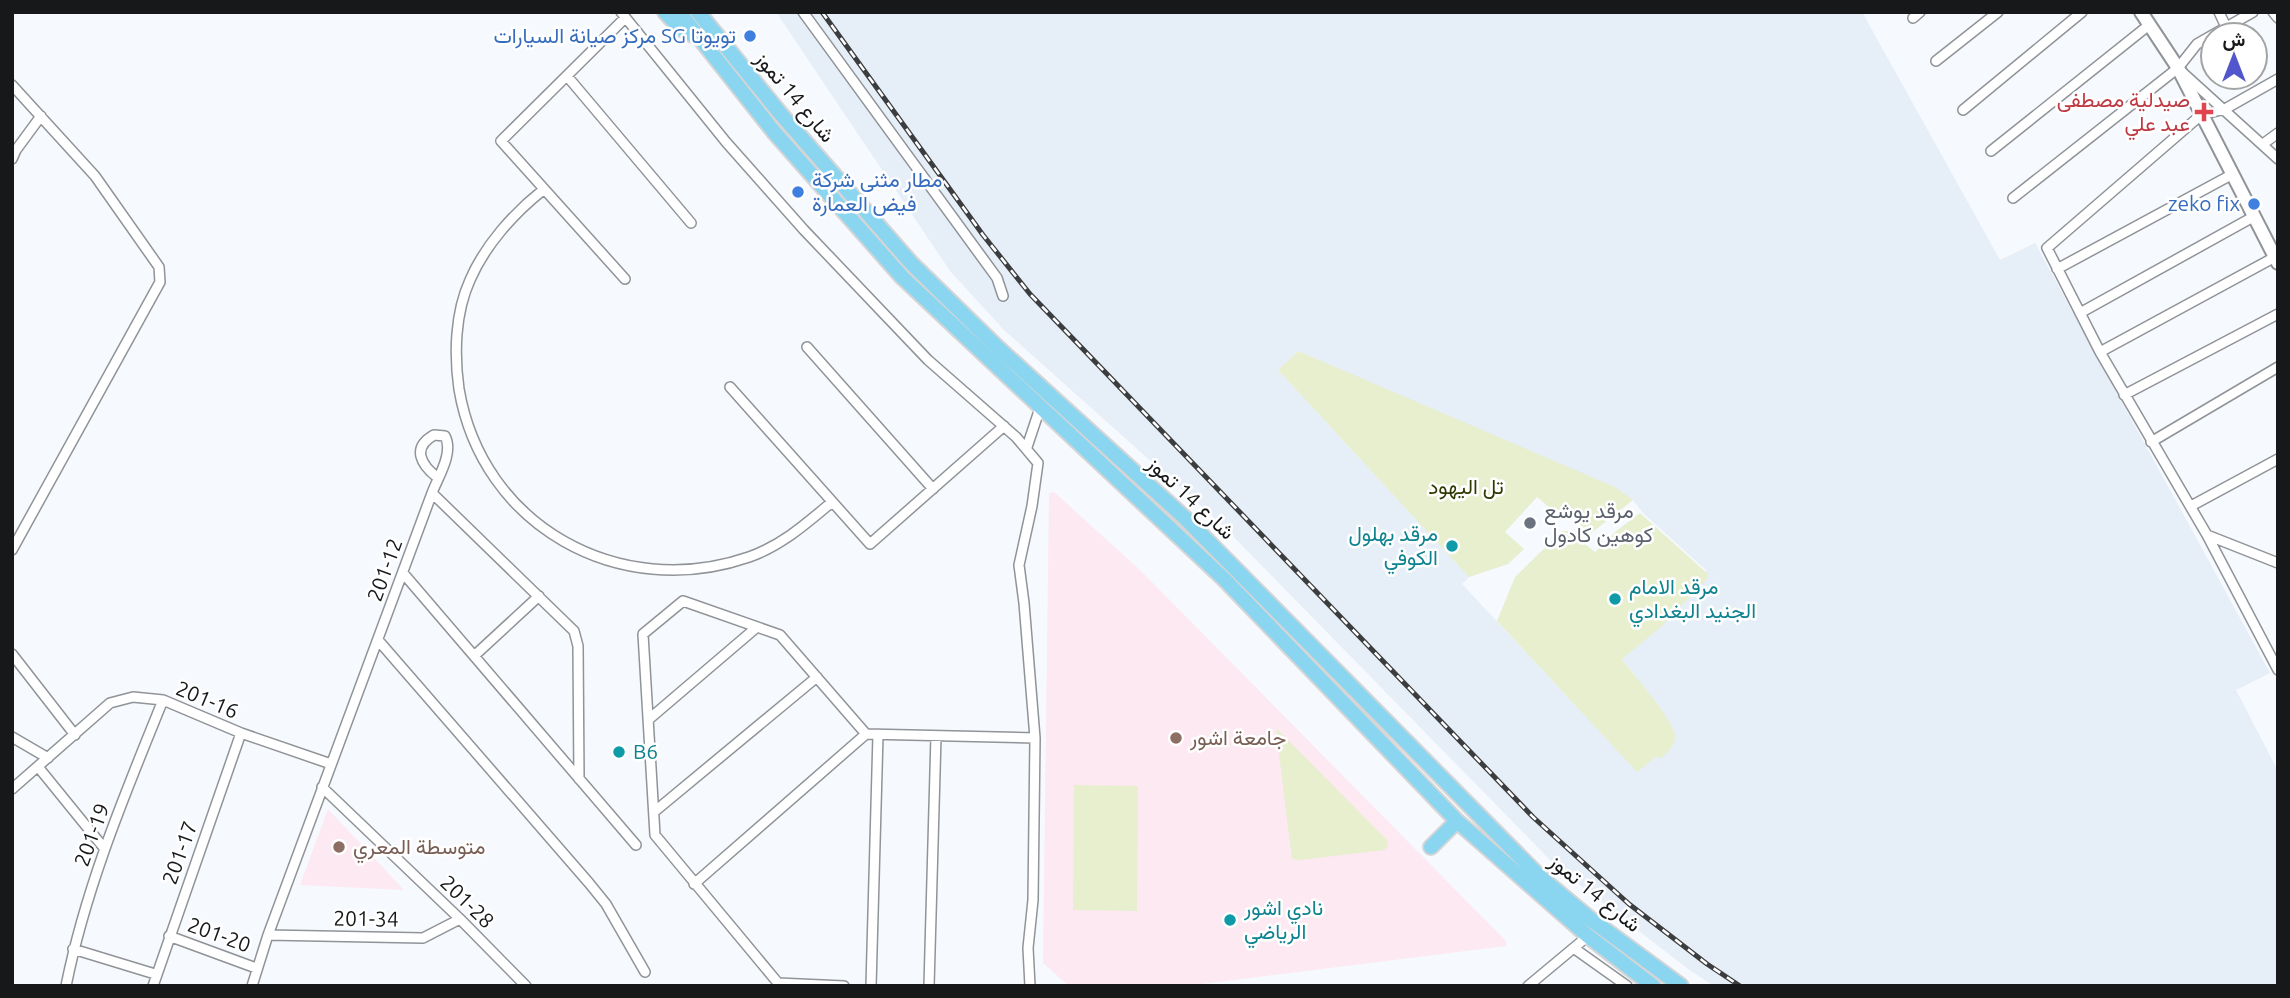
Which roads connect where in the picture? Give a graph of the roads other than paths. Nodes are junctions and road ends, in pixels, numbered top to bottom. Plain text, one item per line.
1 (664, 12) edge
2 (803, 12) edge
3 (1998, 12) edge
4 (2082, 12) edge
5 (2141, 12) edge
6 (2253, 12) edge
7 (2273, 12) edge
8 (623, 15) edge
9 (694, 15) edge
10 (2278, 18) edge
11 (2237, 21) edge
12 (2149, 25) junction
13 (706, 34) junction
14 (2199, 43) edge
15 (1936, 61) dead end
16 (2178, 68) junction
17 (567, 76) junction
18 (2278, 79) edge
19 (12, 85) edge
20 (2225, 109) junction
21 (1963, 110) dead end
22 (2201, 115) junction
23 (41, 116) junction
24 (2278, 133) edge
25 (2263, 144) junction
26 (1991, 151) dead end
27 (12, 159) edge
28 (2278, 159) edge
29 (2231, 174) junction
30 (543, 190) junction
31 (2014, 198) dead end
32 (2253, 217) junction
33 (691, 223) dead end
34 (2276, 260) edge
35 (2057, 269) junction
36 (625, 279) dead end
37 (1003, 296) dead end
38 (2080, 313) junction
39 (2278, 314) edge
40 (807, 347) dead end
41 (2100, 352) junction
42 (2278, 368) edge
43 (730, 387) dead end
44 (2124, 395) junction
45 (1040, 408) junction
46 (1004, 426) junction
47 (2151, 442) junction
48 (1027, 447) junction
49 (2278, 460) edge
50 (438, 478) junction
51 (933, 489) junction
52 (432, 493) junction
53 (832, 502) junction
54 (2190, 506) junction
55 (2207, 535) junction
56 (12, 550) edge
57 (2278, 563) edge
58 (403, 573) junction
59 (539, 597) junction
60 (757, 627) junction
61 (378, 640) junction
62 (12, 654) edge
63 (474, 656) junction
64 (2278, 670) edge
65 (817, 677) junction
66 (163, 699) junction
67 (649, 720) junction
68 (241, 733) junction
69 (866, 734) junction
70 (878, 735) junction
71 (75, 736) junction
72 (936, 736) junction
73 (12, 737) edge
74 (1035, 738) junction
75 (48, 758) junction
76 (331, 764) junction
77 (38, 768) junction
78 (579, 779) junction
79 (322, 787) junction
80 (12, 789) edge
81 (654, 812) junction
82 (1457, 821) junction
83 (636, 845) dead end
84 (1431, 847) dead end
85 (104, 848) junction
86 (694, 884) junction
87 (460, 919) junction
88 (268, 935) junction
89 (169, 936) junction
90 (1588, 936) junction
91 (73, 949) junction
92 (1575, 949) junction
93 (256, 968) junction
94 (645, 972) dead end
95 (155, 974) junction
96 (66, 986) edge
97 (153, 986) edge
98 (252, 986) edge
99 (526, 986) edge
100 (844, 986) edge
101 (871, 986) edge
102 (929, 986) edge
103 (1030, 986) edge
104 (1528, 986) edge
105 (1628, 986) edge
106 (1653, 986) edge
107 (1681, 986) edge

1 - 13 main road, شارع 14 تموز
2 - 37 street
3 - 15 street
4 - 21 street
5 - 12 street
6 - 11 street
7 - 10 street
8 - 17 street
8 - 46 street
9 - 13 main road, شارع 14 تموز
12 - 16 street
12 - 26 street
13 - 45 main road, شارع 14 تموز
13 - 107 main road, شارع 14 تموز
14 - 16 street
16 - 20 street
16 - 22 street
16 - 31 street
17 - 30 street
17 - 33 street
18 - 20 street
19 - 23 street
20 - 22 street
20 - 25 street
22 - 29 street
22 - 35 street
23 - 27 street
23 - 56 street
24 - 25 street
25 - 28 street
29 - 32 street
29 - 35 street
30 - 36 street
30 - 53 street
32 - 34 street
32 - 38 street
34 - 41 street
35 - 38 street
38 - 41 street
39 - 44 street
40 - 51 street
41 - 44 street
42 - 47 street
43 - 53 street
44 - 47 street
45 - 48 street
45 - 82 main road, شارع 14 تموز
46 - 48 street
46 - 51 street
47 - 54 street
48 - 74 street
49 - 54 street
50 - 50 street, 201-12
50 - 52 street, 201-12
51 - 53 street
52 - 58 street, 201-12
52 - 59 street
54 - 55 street
55 - 57 street
55 - 64 street
58 - 61 street, 201-12
58 - 63 street
59 - 63 street
59 - 78 street
60 - 65 street
60 - 67 street
60 - 67 street
61 - 76 street, 201-12
61 - 94 street
62 - 71 street
63 - 78 street
65 - 69 street
65 - 81 street
66 - 68 street, 201-16
66 - 71 street, 201-16
66 - 85 street, 201-19
67 - 81 street
68 - 76 street, 201-16
68 - 89 street, 201-17
69 - 70 street
69 - 86 street
70 - 72 street
70 - 101 street
71 - 75 street, 201-16
72 - 74 street
72 - 102 street
73 - 75 street
74 - 103 street
75 - 77 street, 201-16
76 - 79 street, 201-12
77 - 80 street, 201-16
77 - 85 street
78 - 83 street
79 - 87 street, 201-28
79 - 88 street, 201-12
81 - 86 street
82 - 84 main road
82 - 90 main road, شارع 14 تموز
85 - 91 street, 201-19
86 - 100 street
87 - 88 street, 201-34
87 - 99 street, 201-28
88 - 93 street, 201-12
89 - 93 street, 201-20
89 - 95 street, 201-17
90 - 92 street
90 - 106 main road, شارع 14 تموز
91 - 95 street
91 - 96 street, 201-19
92 - 104 street
92 - 105 street
93 - 98 street, 201-12
95 - 97 street, 201-17

